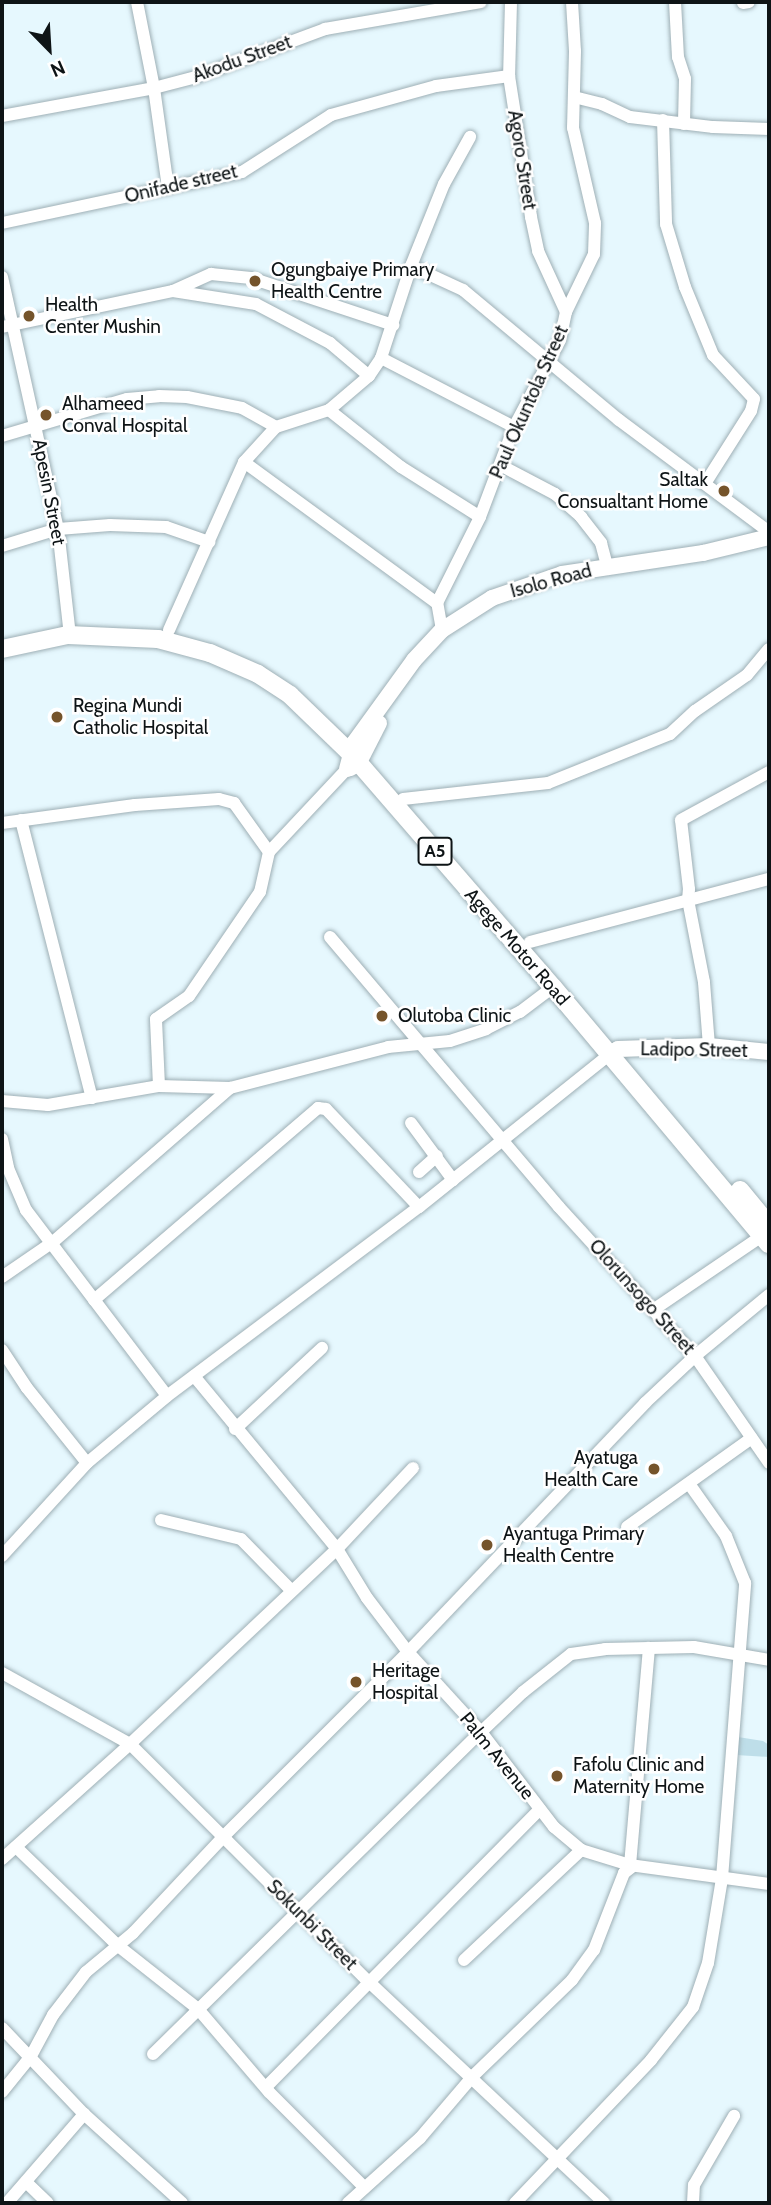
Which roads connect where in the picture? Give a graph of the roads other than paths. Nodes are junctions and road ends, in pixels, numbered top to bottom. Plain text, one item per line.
1 (137, 2) edge
2 (481, 2) edge
3 (511, 2) edge
4 (572, 2) edge
5 (675, 2) edge
6 (509, 76) junction
7 (154, 88) junction
8 (574, 97) junction
9 (2, 116) edge
10 (663, 120) junction
11 (684, 124) junction
12 (769, 129) edge
13 (470, 137) dead end
14 (168, 188) junction
15 (2, 223) edge
16 (411, 266) junction
17 (2, 277) edge
18 (266, 283) junction
19 (173, 291) junction
20 (256, 304) junction
21 (566, 312) junction
22 (393, 325) junction
23 (7, 326) edge
24 (381, 358) junction
25 (550, 360) junction
26 (369, 376) junction
27 (329, 410) junction
28 (36, 427) junction
29 (276, 427) junction
30 (514, 427) junction
31 (2, 436) edge
32 (244, 462) junction
33 (500, 464) junction
34 (706, 482) junction
35 (480, 517) junction
36 (58, 529) junction
37 (769, 535) edge
38 (209, 542) junction
39 (769, 544) edge
40 (2, 546) edge
41 (607, 566) junction
42 (437, 603) junction
43 (69, 627) junction
44 (169, 630) junction
45 (442, 630) junction
46 (2, 641) edge
47 (2, 649) edge
48 (769, 649) edge
49 (354, 757) junction
50 (769, 772) edge
51 (403, 799) junction
52 (21, 820) junction
53 (2, 823) edge
54 (270, 852) junction
55 (769, 879) edge
56 (688, 900) junction
57 (330, 937) dead end
58 (530, 942) junction
59 (553, 987) junction
60 (419, 1045) junction
61 (709, 1046) junction
62 (614, 1052) junction
63 (769, 1052) edge
64 (159, 1086) junction
65 (230, 1088) junction
66 (92, 1098) junction
67 (2, 1101) edge
68 (411, 1123) dead end
69 (2, 1139) edge
70 (503, 1141) junction
71 (437, 1156) junction
72 (419, 1172) dead end
73 (453, 1180) junction
74 (419, 1207) junction
75 (767, 1235) edge
76 (52, 1242) junction
77 (2, 1277) edge
78 (769, 1295) edge
79 (94, 1300) junction
80 (653, 1310) junction
81 (322, 1349) dead end
82 (2, 1350) edge
83 (695, 1356) junction
84 (194, 1377) junction
85 (167, 1396) junction
86 (235, 1429) junction
87 (752, 1438) junction
88 (87, 1463) junction
89 (769, 1463) edge
90 (413, 1468) dead end
91 (690, 1485) junction
92 (160, 1520) dead end
93 (627, 1527) dead end
94 (337, 1549) junction
95 (2, 1556) edge
96 (291, 1590) junction
97 (649, 1648) junction
98 (408, 1652) junction
99 (739, 1653) junction
100 (769, 1660) edge
101 (2, 1673) edge
102 (481, 1732) junction
103 (130, 1744) junction
104 (540, 1809) junction
105 (224, 1836) junction
106 (16, 1847) junction
107 (581, 1850) junction
108 (2, 1859) edge
109 (631, 1865) junction
110 (722, 1878) junction
111 (769, 1884) edge
112 (297, 1912) junction
113 (117, 1945) junction
114 (464, 1960) dead end
115 (368, 1980) junction
116 (198, 2009) junction
117 (2, 2028) edge
118 (153, 2054) dead end
119 (31, 2056) junction
120 (473, 2076) junction
121 (266, 2087) junction
122 (2, 2092) edge
123 (84, 2113) junction
124 (734, 2116) dead end
125 (557, 2157) junction
126 (26, 2182) junction
127 (364, 2188) junction
128 (7, 2203) edge
129 (48, 2203) edge
130 (182, 2203) edge
131 (348, 2203) edge
132 (515, 2203) edge
133 (604, 2203) edge
134 (693, 2203) edge

1 - 7 street
2 - 7 street, Akodu Street
3 - 6 street, Agoro Street
4 - 8 street, Paul Okuntola Street
5 - 11 street
6 - 14 street, Onifade street
6 - 21 street, Agoro Street
7 - 9 street, Akodu Street
7 - 14 street
8 - 10 street
8 - 21 street, Paul Okuntola Street
10 - 11 street
10 - 34 street
11 - 12 street
13 - 16 street
14 - 15 street, Onifade street
16 - 22 street
16 - 25 street
17 - 23 street, Apesin Street
18 - 19 street
18 - 20 street
18 - 22 street
19 - 20 street
19 - 23 street
20 - 26 street
21 - 25 street, Paul Okuntola Street
22 - 24 street
23 - 28 street, Apesin Street
24 - 26 street
24 - 30 street
25 - 30 street, Paul Okuntola Street
25 - 34 street
26 - 27 street
27 - 29 street
27 - 35 street
28 - 29 street
28 - 31 street
28 - 36 street, Apesin Street
29 - 32 street
30 - 33 street, Paul Okuntola Street
32 - 38 street
32 - 42 street
33 - 35 street, Paul Okuntola Street
33 - 41 street
34 - 37 street
35 - 42 street, Paul Okuntola Street
36 - 38 street
36 - 40 street
36 - 43 street, Apesin Street
37 - 41 main road, Isolo Road
38 - 44 street
39 - 49 main road, Isolo Road
41 - 45 main road, Isolo Road
42 - 45 street
43 - 44 highway, Agege Motor Road / A5
43 - 46 highway, Agege Motor Road / A5
44 - 49 highway, Agege Motor Road / A5
45 - 49 main road, Isolo Road
47 - 49 highway, Agege Motor Road / A5
48 - 51 street
49 - 51 highway, Agege Motor Road / A5
49 - 54 street
49 - 59 highway, Agege Motor Road / A5
50 - 56 street
51 - 58 highway, Agege Motor Road / A5
52 - 53 street
52 - 54 street
52 - 66 street
54 - 64 street
55 - 56 street
56 - 58 street
56 - 61 street
57 - 60 street, Olorunsogo Street
58 - 62 highway, Agege Motor Road / A5
59 - 60 street
59 - 62 highway, Agege Motor Road / A5
60 - 65 street
60 - 70 street, Olorunsogo Street
61 - 62 main road, Ladipo Street
61 - 63 main road, Ladipo Street
62 - 70 street
62 - 75 highway, Agege Motor Road / A5
64 - 65 street
64 - 66 street
65 - 76 street
66 - 67 street
68 - 71 street
69 - 76 street
70 - 73 street
70 - 80 street, Olorunsogo Street
71 - 72 street
71 - 73 street
73 - 74 street
74 - 79 street
74 - 84 street
75 - 80 street
76 - 77 street
76 - 79 street
78 - 83 street
79 - 85 street
80 - 83 street, Olorunsogo Street
81 - 86 street
82 - 88 street
83 - 87 street, Olorunsogo Street
83 - 98 street
84 - 85 street
84 - 86 street, Palm Avenue
85 - 88 street
86 - 94 street, Palm Avenue
87 - 89 street, Olorunsogo Street
87 - 91 street
88 - 95 street
90 - 94 street
91 - 93 street
91 - 99 street
92 - 96 street
94 - 96 street
94 - 98 street, Palm Avenue
96 - 103 street
97 - 99 street
97 - 102 street
97 - 109 street
98 - 102 street, Palm Avenue
98 - 105 street
99 - 100 street
99 - 110 street
101 - 103 street, Sokunbi Street
102 - 104 street, Palm Avenue
102 - 112 street
103 - 105 street, Sokunbi Street
103 - 106 street
104 - 107 street, Palm Avenue
104 - 115 street
105 - 112 street, Sokunbi Street
105 - 113 street
106 - 108 street
106 - 113 street
107 - 109 street, Palm Avenue
107 - 114 street
109 - 110 street, Palm Avenue
109 - 120 street
110 - 111 street, Palm Avenue
110 - 125 street
112 - 115 street, Sokunbi Street
112 - 116 street
113 - 116 street
113 - 119 street
115 - 120 street, Sokunbi Street
115 - 121 street
116 - 118 street
116 - 121 street
117 - 119 street
119 - 122 street
119 - 123 street
120 - 125 street, Sokunbi Street
120 - 127 street
121 - 127 street
123 - 126 street
123 - 130 street
124 - 134 street
125 - 132 street
125 - 133 street, Sokunbi Street
126 - 128 street
126 - 129 street
127 - 131 street

